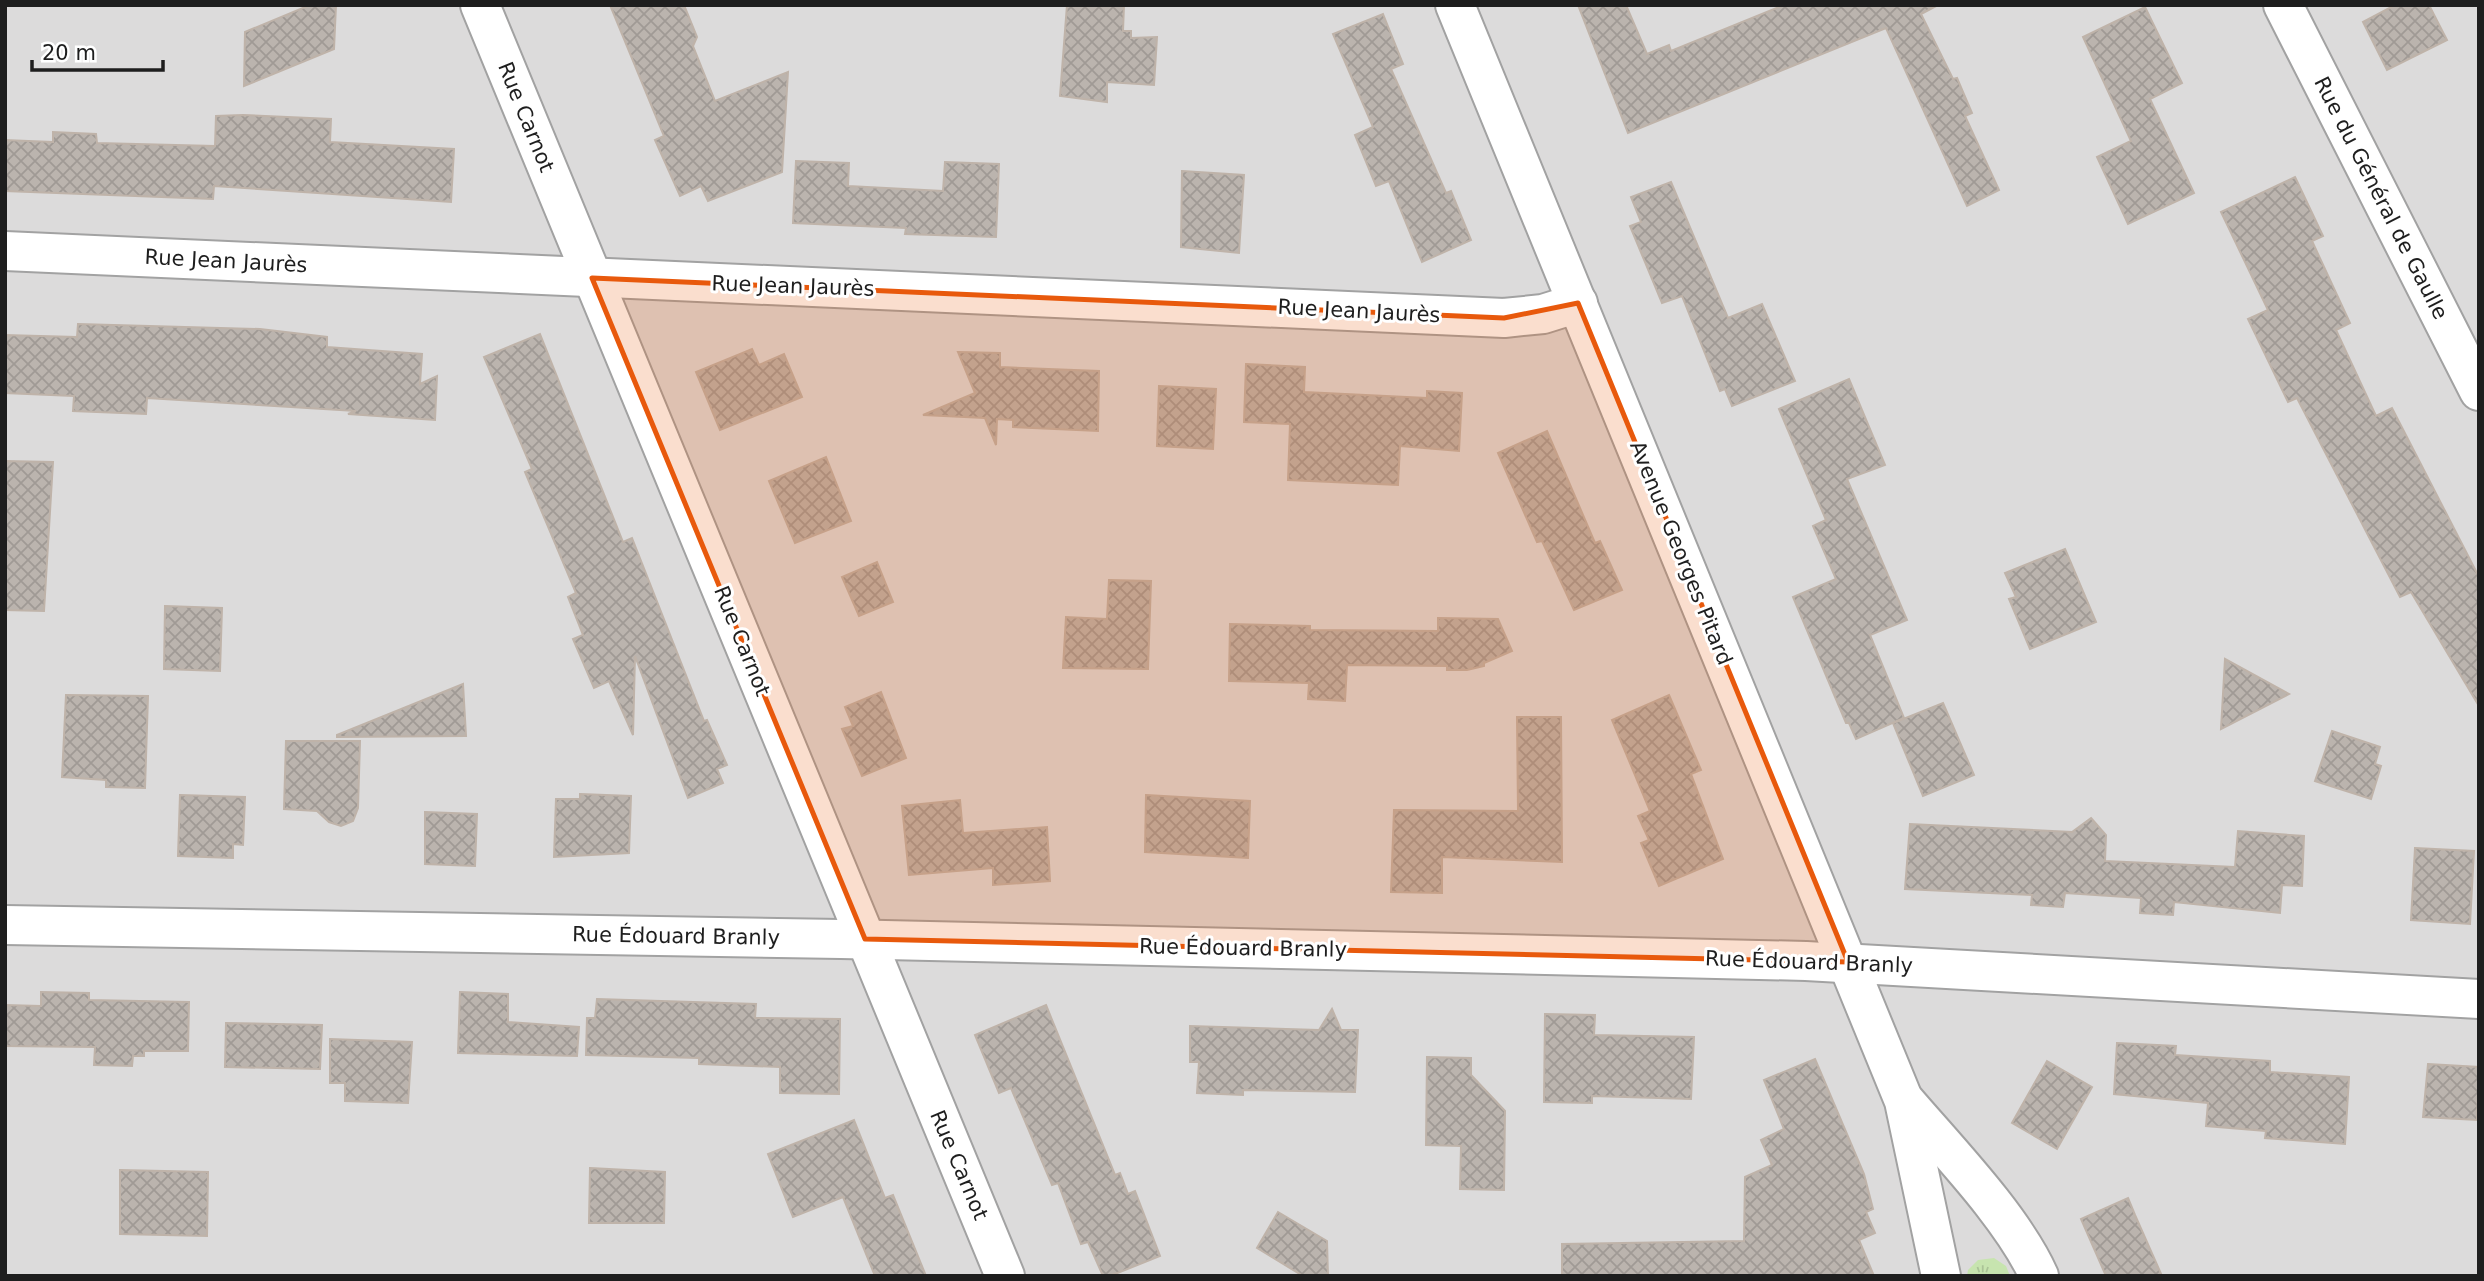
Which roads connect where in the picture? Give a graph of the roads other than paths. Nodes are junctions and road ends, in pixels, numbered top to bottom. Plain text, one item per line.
1 (480, 5) edge
2 (1455, 5) edge
3 (2283, 5) edge
4 (5, 251) edge
5 (592, 278) junction
6 (1578, 303) junction
7 (2479, 391) edge
8 (5, 925) edge
9 (865, 939) junction
10 (1848, 962) junction
11 (2479, 999) edge
12 (1905, 1101) junction
13 (1005, 1276) edge
14 (1941, 1276) edge
15 (2039, 1276) edge

1 - 5 street, Rue Carnot
2 - 6 street, Avenue Georges Pitard
3 - 7 street, Rue du Général de Gaulle
4 - 5 street, Rue Jean Jaurès
5 - 6 street, Rue Jean Jaurès
5 - 9 street, Rue Carnot
6 - 10 street, Avenue Georges Pitard
8 - 9 street, Rue Édouard Branly
9 - 10 street, Rue Édouard Branly
9 - 13 street, Rue Carnot
10 - 11 street, Rue Édouard Branly
10 - 12 street, Avenue Georges Pitard
12 - 14 street, Avenue Georges Pitard
12 - 15 street, Avenue Georges Pitard

